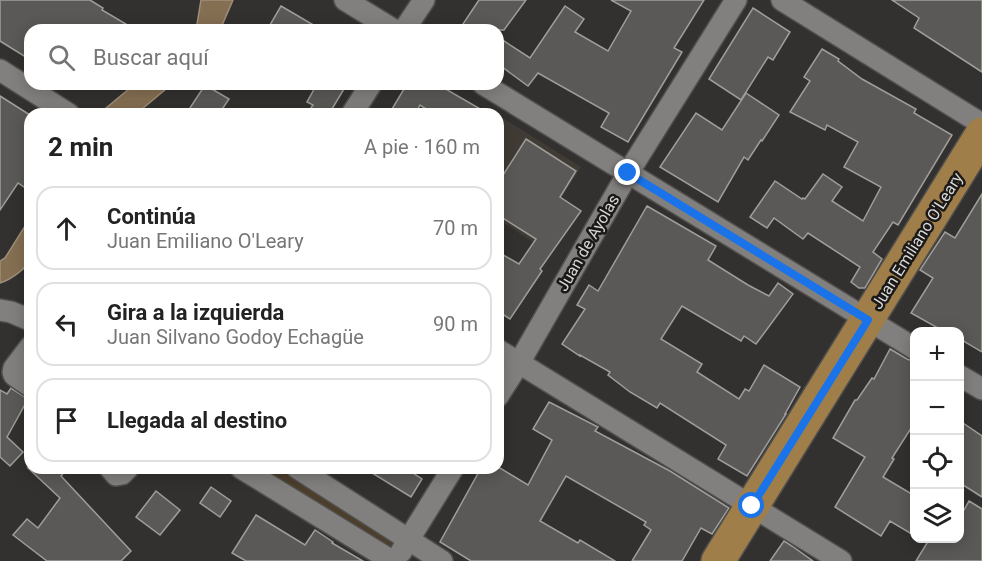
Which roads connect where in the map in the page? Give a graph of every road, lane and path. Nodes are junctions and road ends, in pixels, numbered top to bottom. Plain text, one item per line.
1 (345, 0) edge
2 (424, 0) edge
3 (736, 0) edge
4 (782, 0) edge
5 (384, 24) edge
6 (408, 24) edge
7 (0, 70) edge
8 (24, 85) edge
9 (31, 90) edge
10 (366, 90) edge
11 (493, 90) edge
12 (60, 108) edge
13 (356, 108) edge
14 (982, 124) edge
15 (982, 134) edge
16 (628, 173) junction
17 (0, 310) edge
18 (24, 317) edge
19 (868, 320) junction
20 (910, 345) edge
21 (24, 354) edge
22 (504, 354) edge
23 (519, 363) junction
24 (964, 378) edge
25 (24, 382) edge
26 (504, 387) edge
27 (982, 389) edge
28 (251, 474) edge
29 (306, 474) edge
30 (449, 474) edge
31 (752, 506) junction
32 (408, 540) junction
33 (394, 561) edge
34 (441, 561) edge
35 (718, 561) edge
36 (842, 561) edge

1 - 5 street
2 - 6 street
3 - 16 street, Juan de Ayolas
4 - 14 street
7 - 8 street
9 - 12 street
10 - 13 street
11 - 16 street
15 - 19 main road, Juan Emiliano O'Leary
16 - 19 street
16 - 23 street, Juan de Ayolas
17 - 18 street
19 - 20 street
19 - 31 main road, Juan Emiliano O'Leary
21 - 25 street
22 - 23 street
23 - 26 street, Juan de Ayolas
23 - 31 street
24 - 27 street
28 - 33 street
29 - 32 street
30 - 32 street
31 - 35 main road, Juan Emiliano O'Leary
31 - 36 street
32 - 33 street
32 - 34 street

